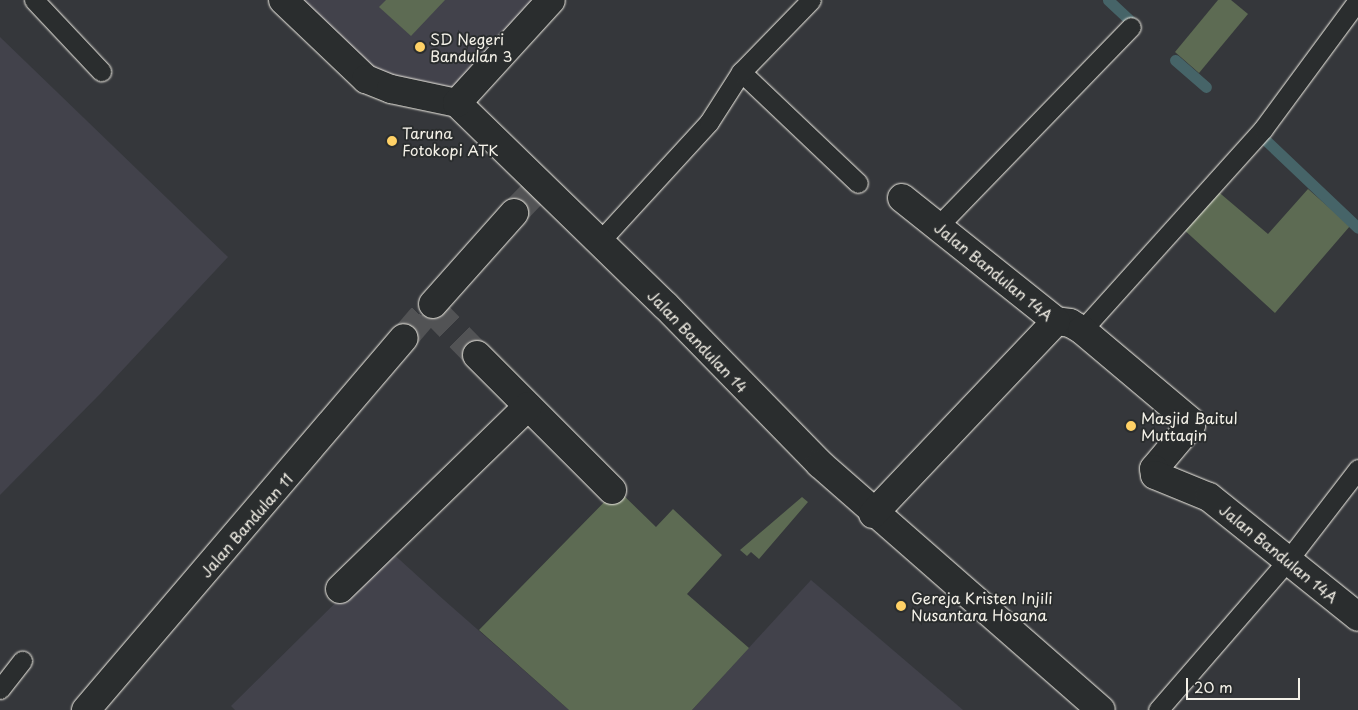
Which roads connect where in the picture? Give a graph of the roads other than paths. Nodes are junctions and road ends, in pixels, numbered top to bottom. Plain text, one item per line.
1 (34, 0) edge
2 (283, 0) edge
3 (551, 0) edge
4 (811, 0) edge
5 (1358, 0) edge
6 (1130, 27) dead end
7 (101, 71) dead end
8 (741, 72) junction
9 (457, 103) junction
10 (858, 183) dead end
11 (902, 198) dead end
12 (514, 212) tunnel mouth
13 (938, 226) junction
14 (600, 241) junction
15 (433, 304) tunnel mouth
16 (1056, 321) junction
17 (1082, 330) junction
18 (404, 338) tunnel mouth
19 (477, 355) tunnel mouth
20 (528, 406) junction
21 (1358, 469) edge
22 (612, 490) dead end
23 (873, 514) junction
24 (1288, 560) junction
25 (340, 589) dead end
26 (1358, 617) edge
27 (22, 661) dead end
28 (0, 689) edge
29 (86, 710) edge
30 (1101, 710) edge
31 (1158, 710) edge

1 - 7 lane
2 - 9 street
3 - 9 street
4 - 8 lane
5 - 17 lane
6 - 13 lane
8 - 10 lane
8 - 14 lane
9 - 14 street, Jalan Bandulan 14
11 - 13 street, Jalan Bandulan 14A
12 - 15 street
13 - 16 street, Jalan Bandulan 14A
14 - 23 street, Jalan Bandulan 14
16 - 17 street, Jalan Bandulan 14A
16 - 23 street
17 - 24 street, Jalan Bandulan 14A
18 - 29 street, Jalan Bandulan 11
19 - 20 street
20 - 22 street
20 - 25 street
21 - 24 lane
23 - 30 street, Jalan Bandulan 14
24 - 26 street, Jalan Bandulan 14A
24 - 31 lane
27 - 28 lane

